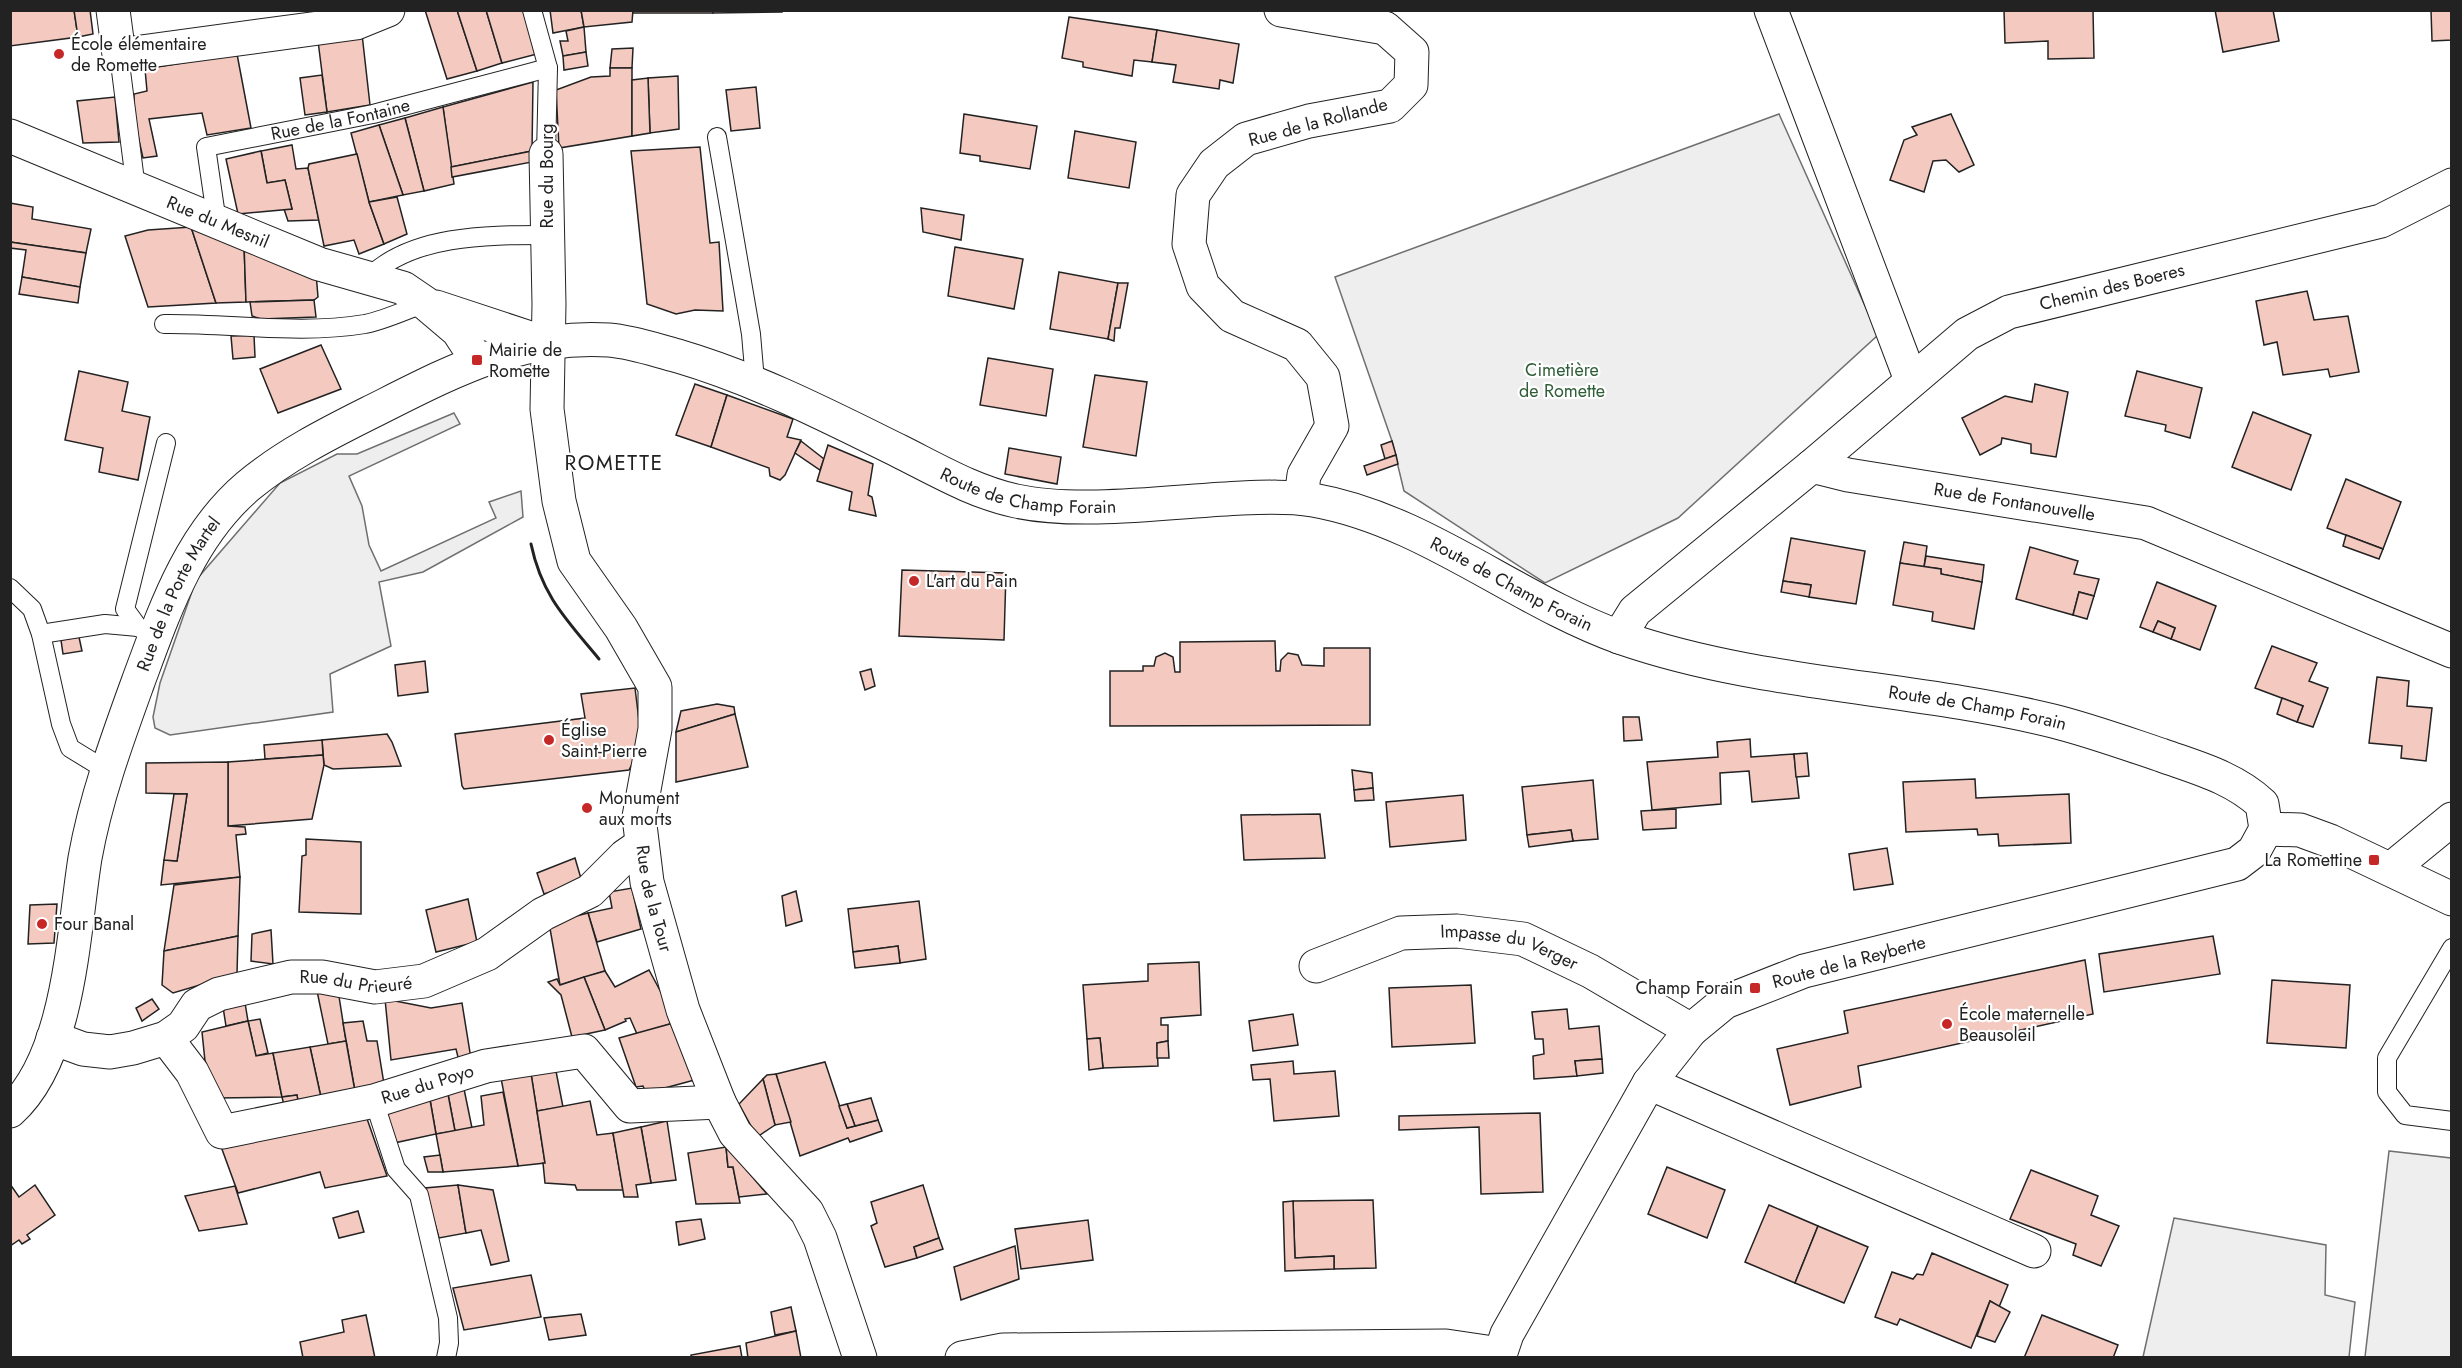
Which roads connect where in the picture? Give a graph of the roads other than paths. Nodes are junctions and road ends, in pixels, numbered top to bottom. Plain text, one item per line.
1 (112, 10) edge
2 (388, 10) edge
3 (532, 10) edge
4 (1281, 10) edge
5 (1771, 10) edge
6 (118, 55) junction
7 (548, 68) junction
8 (10, 136) edge
9 (717, 137) dead end
10 (546, 154) joint
11 (2451, 185) edge
12 (136, 189) junction
13 (217, 223) junction
14 (548, 235) junction
15 (368, 278) junction
16 (425, 303) junction
17 (164, 324) dead end
18 (548, 344) junction
19 (477, 360) junction
20 (1911, 380) junction
21 (755, 381) junction
22 (166, 443) dead end
23 (1812, 466) junction
24 (1301, 498) junction
25 (10, 588) edge
26 (146, 631) junction
27 (41, 634) junction
28 (1619, 637) junction
29 (2451, 651) edge
30 (106, 770) junction
31 (2451, 819) edge
32 (2266, 829) junction
33 (641, 845) junction
34 (2391, 869) junction
35 (2451, 898) edge
36 (2451, 948) edge
37 (1316, 966) dead end
38 (1691, 1030) junction
39 (52, 1038) junction
40 (166, 1038) junction
41 (1649, 1083) junction
42 (374, 1101) junction
43 (719, 1102) junction
44 (10, 1111) edge
45 (2451, 1121) edge
46 (2034, 1251) dead end
47 (1499, 1356) edge
48 (446, 1358) edge
49 (860, 1358) edge
50 (962, 1358) edge

1 - 6 street
2 - 6 street
3 - 7 lane, Rue du Bourg
4 - 24 street, Rue de la Rollande
5 - 20 street
6 - 12 lane
7 - 10 lane, Rue du Bourg
7 - 13 lane, Rue de la Fontaine
8 - 12 street, Rue du Mesnil
9 - 21 lane
10 - 14 street, Rue du Bourg
11 - 20 street, Chemin des Boeres
12 - 13 street, Rue du Mesnil
13 - 15 street, Rue du Mesnil
14 - 15 lane
14 - 18 street, Rue du Bourg
15 - 16 street, Rue du Mesnil
16 - 17 lane
16 - 18 street, Rue du Mesnil
16 - 19 street, Rue du Mesnil
18 - 19 street, Rue de la Porte Martel
18 - 21 street, Route de Champ Forain
18 - 33 street, Rue de la Tour
19 - 26 street, Rue de la Porte Martel
20 - 23 street, Chemin des Boeres
21 - 24 street, Route de Champ Forain
22 - 26 lane
23 - 28 street
23 - 29 street, Rue de Fontanouvelle
24 - 28 street, Route de Champ Forain
25 - 27 lane
26 - 27 lane
26 - 30 street, Rue de la Porte Martel
27 - 30 lane
28 - 32 street, Route de Champ Forain
30 - 39 street, Rue de la Porte Martel
31 - 34 street
32 - 34 street
32 - 38 street, Route de la Reyberte
33 - 40 street, Rue du Prieuré
33 - 43 street, Rue de la Tour
34 - 35 street
36 - 45 lane
37 - 38 street, Impasse du Verger
38 - 41 street, Route de la Reyberte
39 - 40 street, Rue du Prieuré
39 - 44 street, Rue de la Porte Martel
40 - 42 street, Rue du Poyo
41 - 46 street
41 - 47 street, Route de la Reyberte
42 - 43 street, Rue du Poyo
42 - 48 lane
43 - 49 street, Rue de la Tour
47 - 50 street

